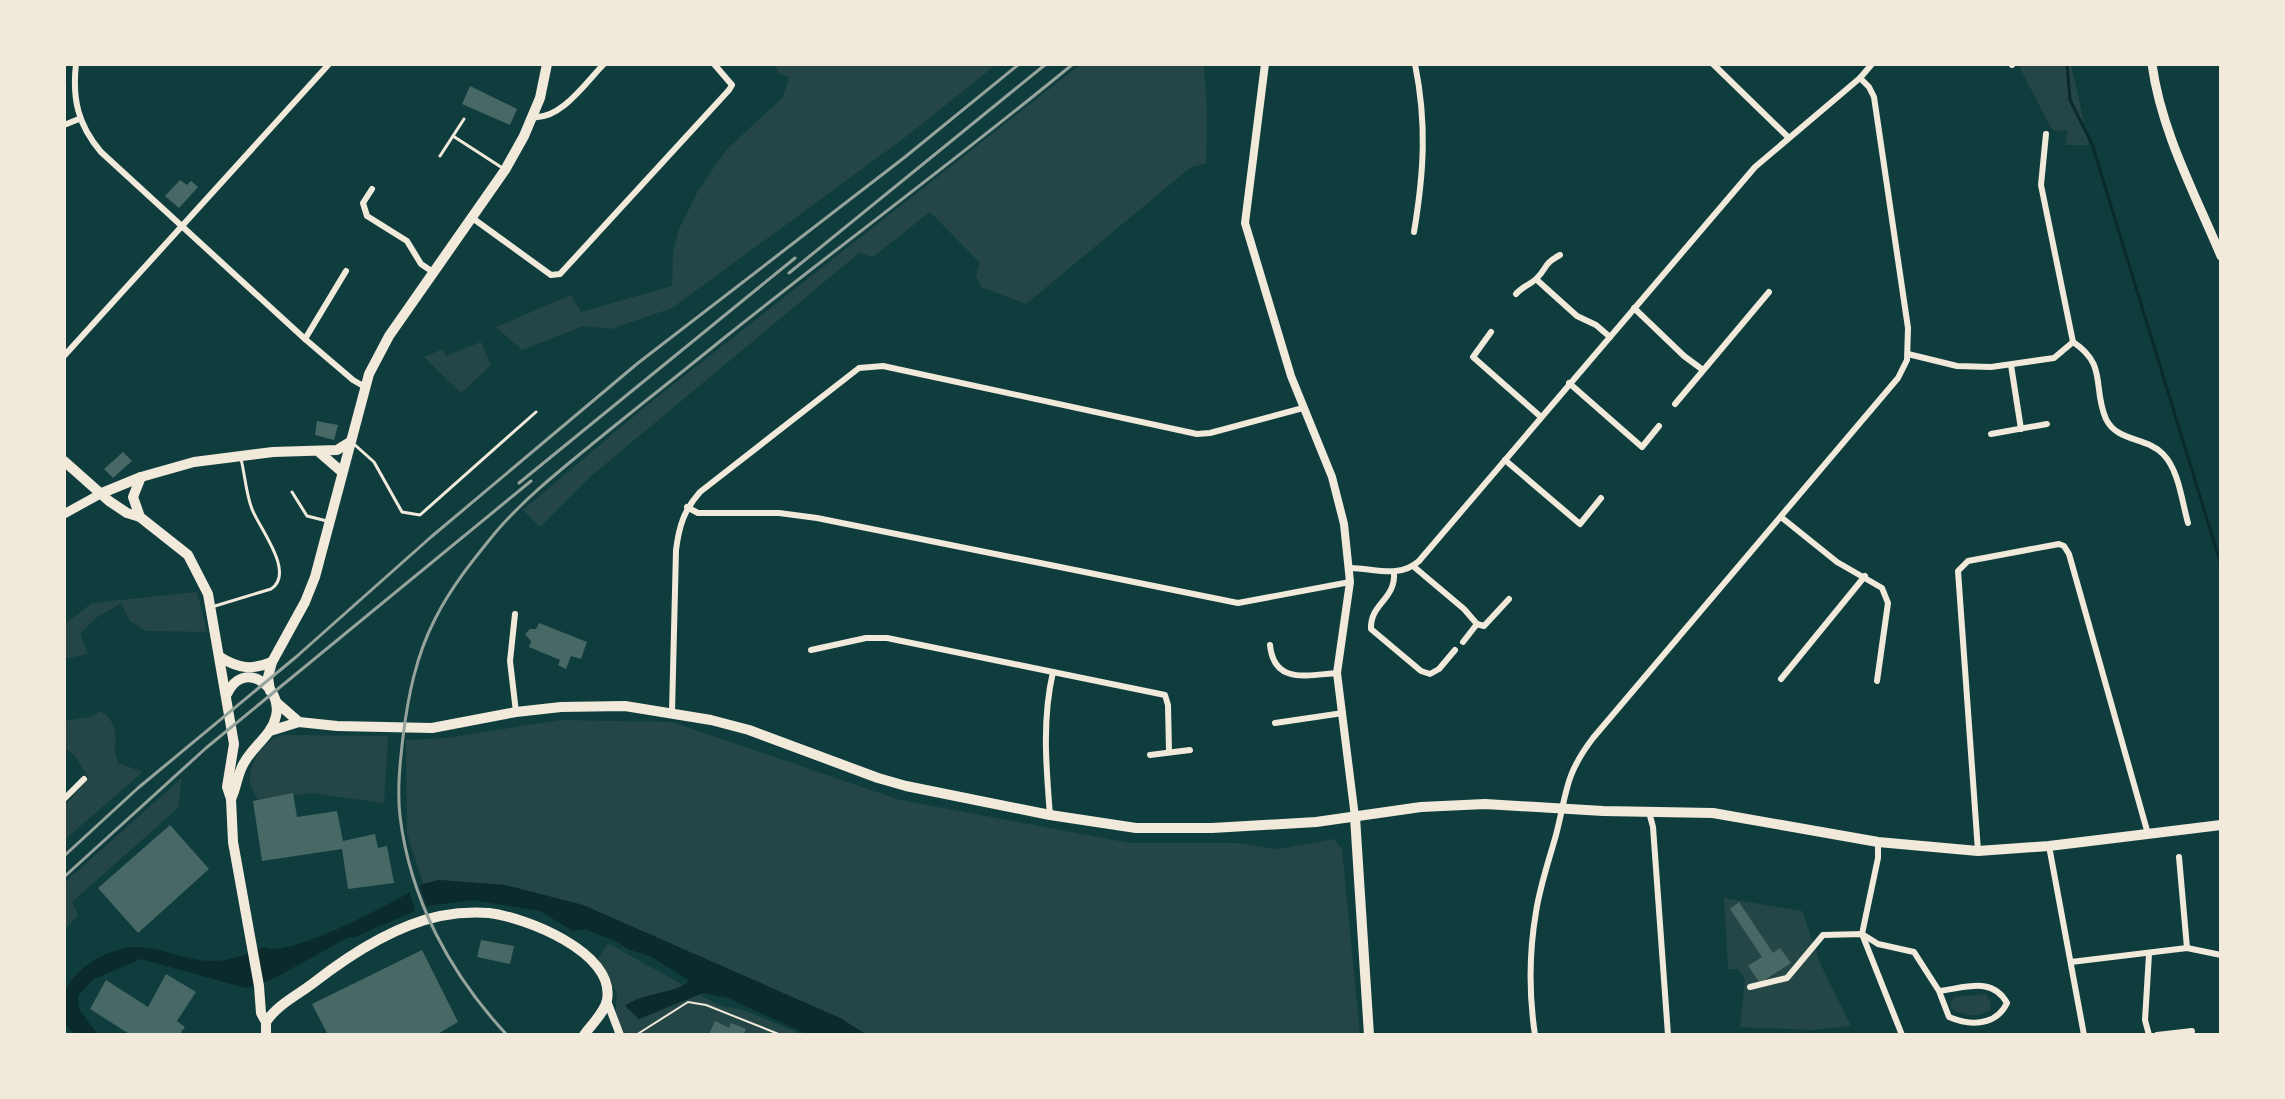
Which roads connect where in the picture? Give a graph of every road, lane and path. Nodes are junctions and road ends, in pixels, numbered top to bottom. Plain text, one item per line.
1 (329, 64) edge
2 (547, 64) edge
3 (604, 64) edge
4 (714, 64) edge
5 (1265, 64) edge
6 (1415, 64) edge
7 (1713, 64) edge
8 (1872, 64) edge
9 (2152, 64) edge
10 (73, 65) edge
11 (1860, 78) junction
12 (533, 117) junction
13 (79, 119) junction
14 (464, 119) dead end
15 (64, 125) edge
16 (2046, 134) dead end
17 (453, 136) junction
18 (1788, 137) junction
19 (440, 156) dead end
20 (505, 170) junction
21 (372, 189) dead end
22 (471, 217) junction
23 (182, 227) junction
24 (1414, 232) dead end
25 (1560, 255) dead end
26 (2221, 256) edge
27 (346, 271) dead end
28 (433, 272) junction
29 (1537, 280) junction
30 (1769, 292) dead end
31 (1516, 294) dead end
32 (1634, 308) junction
33 (1491, 332) dead end
34 (1610, 337) junction
35 (305, 339) junction
36 (2073, 342) junction
37 (1908, 354) junction
38 (64, 356) edge
39 (2011, 365) junction
40 (1703, 370) junction
41 (1569, 383) junction
42 (365, 387) junction
43 (1675, 404) dead end
44 (1303, 408) junction
45 (536, 412) dead end
46 (1541, 417) junction
47 (2047, 424) dead end
48 (1659, 426) dead end
49 (2021, 429) junction
50 (1991, 434) dead end
51 (350, 442) junction
52 (319, 452) junction
53 (241, 455) junction
54 (1505, 460) junction
55 (64, 461) edge
56 (342, 472) junction
57 (141, 477) junction
58 (107, 491) junction
59 (292, 492) dead end
60 (1601, 498) dead end
61 (687, 507) junction
62 (64, 514) edge
63 (140, 517) junction
64 (1781, 517) junction
65 (330, 522) junction
66 (2188, 523) dead end
67 (1413, 566) junction
68 (1350, 568) junction
69 (1394, 572) junction
70 (1865, 576) junction
71 (1350, 582) junction
72 (1509, 599) dead end
73 (211, 607) junction
74 (515, 614) dead end
75 (1477, 624) junction
76 (1463, 642) dead end
77 (1270, 645) dead end
78 (811, 650) dead end
79 (1455, 650) dead end
80 (220, 657) junction
81 (272, 662) junction
82 (1053, 672) junction
83 (1337, 673) junction
84 (1781, 679) dead end
85 (1877, 681) dead end
86 (270, 691) junction
87 (226, 696) junction
88 (276, 702) junction
89 (516, 712) junction
90 (672, 712) junction
91 (1343, 713) junction
92 (299, 722) junction
93 (1275, 723) dead end
94 (270, 731) junction
95 (232, 732) junction
96 (259, 741) junction
97 (1190, 750) dead end
98 (1169, 751) junction
99 (1150, 755) dead end
100 (84, 779) dead end
101 (64, 799) edge
102 (231, 799) junction
103 (1560, 809) junction
104 (1649, 811) junction
105 (1050, 815) junction
106 (1355, 817) junction
107 (2221, 825) edge
108 (2148, 834) junction
109 (1878, 842) junction
110 (2049, 846) junction
111 (1978, 851) junction
112 (2179, 857) dead end
113 (1862, 934) junction
114 (2187, 948) junction
115 (2149, 954) junction
116 (2221, 955) edge
117 (2071, 962) junction
118 (259, 986) junction
119 (1750, 987) dead end
120 (1939, 991) junction
121 (607, 1000) junction
122 (283, 1004) junction
123 (266, 1022) junction
124 (2192, 1031) dead end
125 (266, 1035) edge
126 (584, 1035) edge
127 (620, 1035) edge
128 (636, 1035) edge
129 (781, 1035) edge
130 (1369, 1035) edge
131 (1535, 1035) edge
132 (1668, 1035) edge
133 (1902, 1035) edge
134 (2084, 1035) edge
135 (2149, 1035) edge
136 (2157, 1035) edge

1 - 23 street
2 - 12 main road
3 - 12 street
4 - 22 street
5 - 44 street
6 - 24 street
7 - 18 street
8 - 11 street
9 - 26 main road
10 - 13 street
11 - 18 street
11 - 37 street
12 - 20 main road
13 - 15 street
13 - 23 street
14 - 17 lane
16 - 36 street
17 - 19 lane
17 - 20 lane
18 - 32 street
20 - 22 main road
21 - 28 street
22 - 28 main road
23 - 35 street
23 - 38 street
25 - 29 street
27 - 35 street
28 - 42 main road
29 - 31 street
29 - 34 street
30 - 40 street
32 - 34 street
32 - 40 street
33 - 46 street
34 - 41 street
35 - 42 street
36 - 39 street
36 - 66 street
37 - 39 street
37 - 64 street
39 - 49 street
40 - 43 street
41 - 46 street
41 - 48 street
42 - 51 main road
44 - 61 street
44 - 68 street
45 - 51 lane
46 - 54 street
47 - 49 street
49 - 50 street
51 - 52 main road
51 - 56 main road
52 - 53 main road
52 - 56 main road
53 - 57 main road
53 - 73 lane
54 - 60 street
54 - 67 street
55 - 58 main road
56 - 65 main road
57 - 58 main road
57 - 63 main road
58 - 62 main road
58 - 63 main road
59 - 65 lane
61 - 71 street
61 - 90 street
63 - 73 main road
64 - 70 street
64 - 103 street
65 - 81 main road
67 - 69 street
67 - 75 street
68 - 69 street
68 - 71 street
69 - 79 street
70 - 84 street
70 - 85 street
71 - 83 street
72 - 75 street
73 - 80 main road
74 - 89 street
75 - 76 street
77 - 83 street
78 - 82 street
80 - 81 main road
80 - 87 main road
81 - 86 main road
82 - 98 street
82 - 105 street
83 - 91 street
86 - 87 main road
86 - 88 main road
87 - 95 main road
88 - 92 main road
88 - 94 main road
89 - 90 main road
89 - 92 main road
90 - 105 main road
91 - 93 street
91 - 106 street
92 - 94 main road
94 - 96 main road
95 - 96 main road
95 - 102 main road
96 - 102 main road
97 - 98 street
98 - 99 street
100 - 101 street
102 - 118 main road
103 - 104 main road
103 - 106 main road
103 - 131 street
104 - 109 main road
104 - 132 street
105 - 106 main road
106 - 130 main road
107 - 108 main road
108 - 110 main road
108 - 111 street
109 - 111 main road
109 - 113 street
110 - 111 main road
110 - 117 street
112 - 114 street
113 - 119 street
113 - 120 street
113 - 133 street
114 - 115 street
114 - 116 street
115 - 117 street
115 - 135 street
117 - 134 street
118 - 122 main road
118 - 123 main road
120 - 120 street
121 - 122 main road
121 - 126 main road
121 - 127 street
122 - 123 main road
123 - 125 main road
124 - 136 street
128 - 129 path

